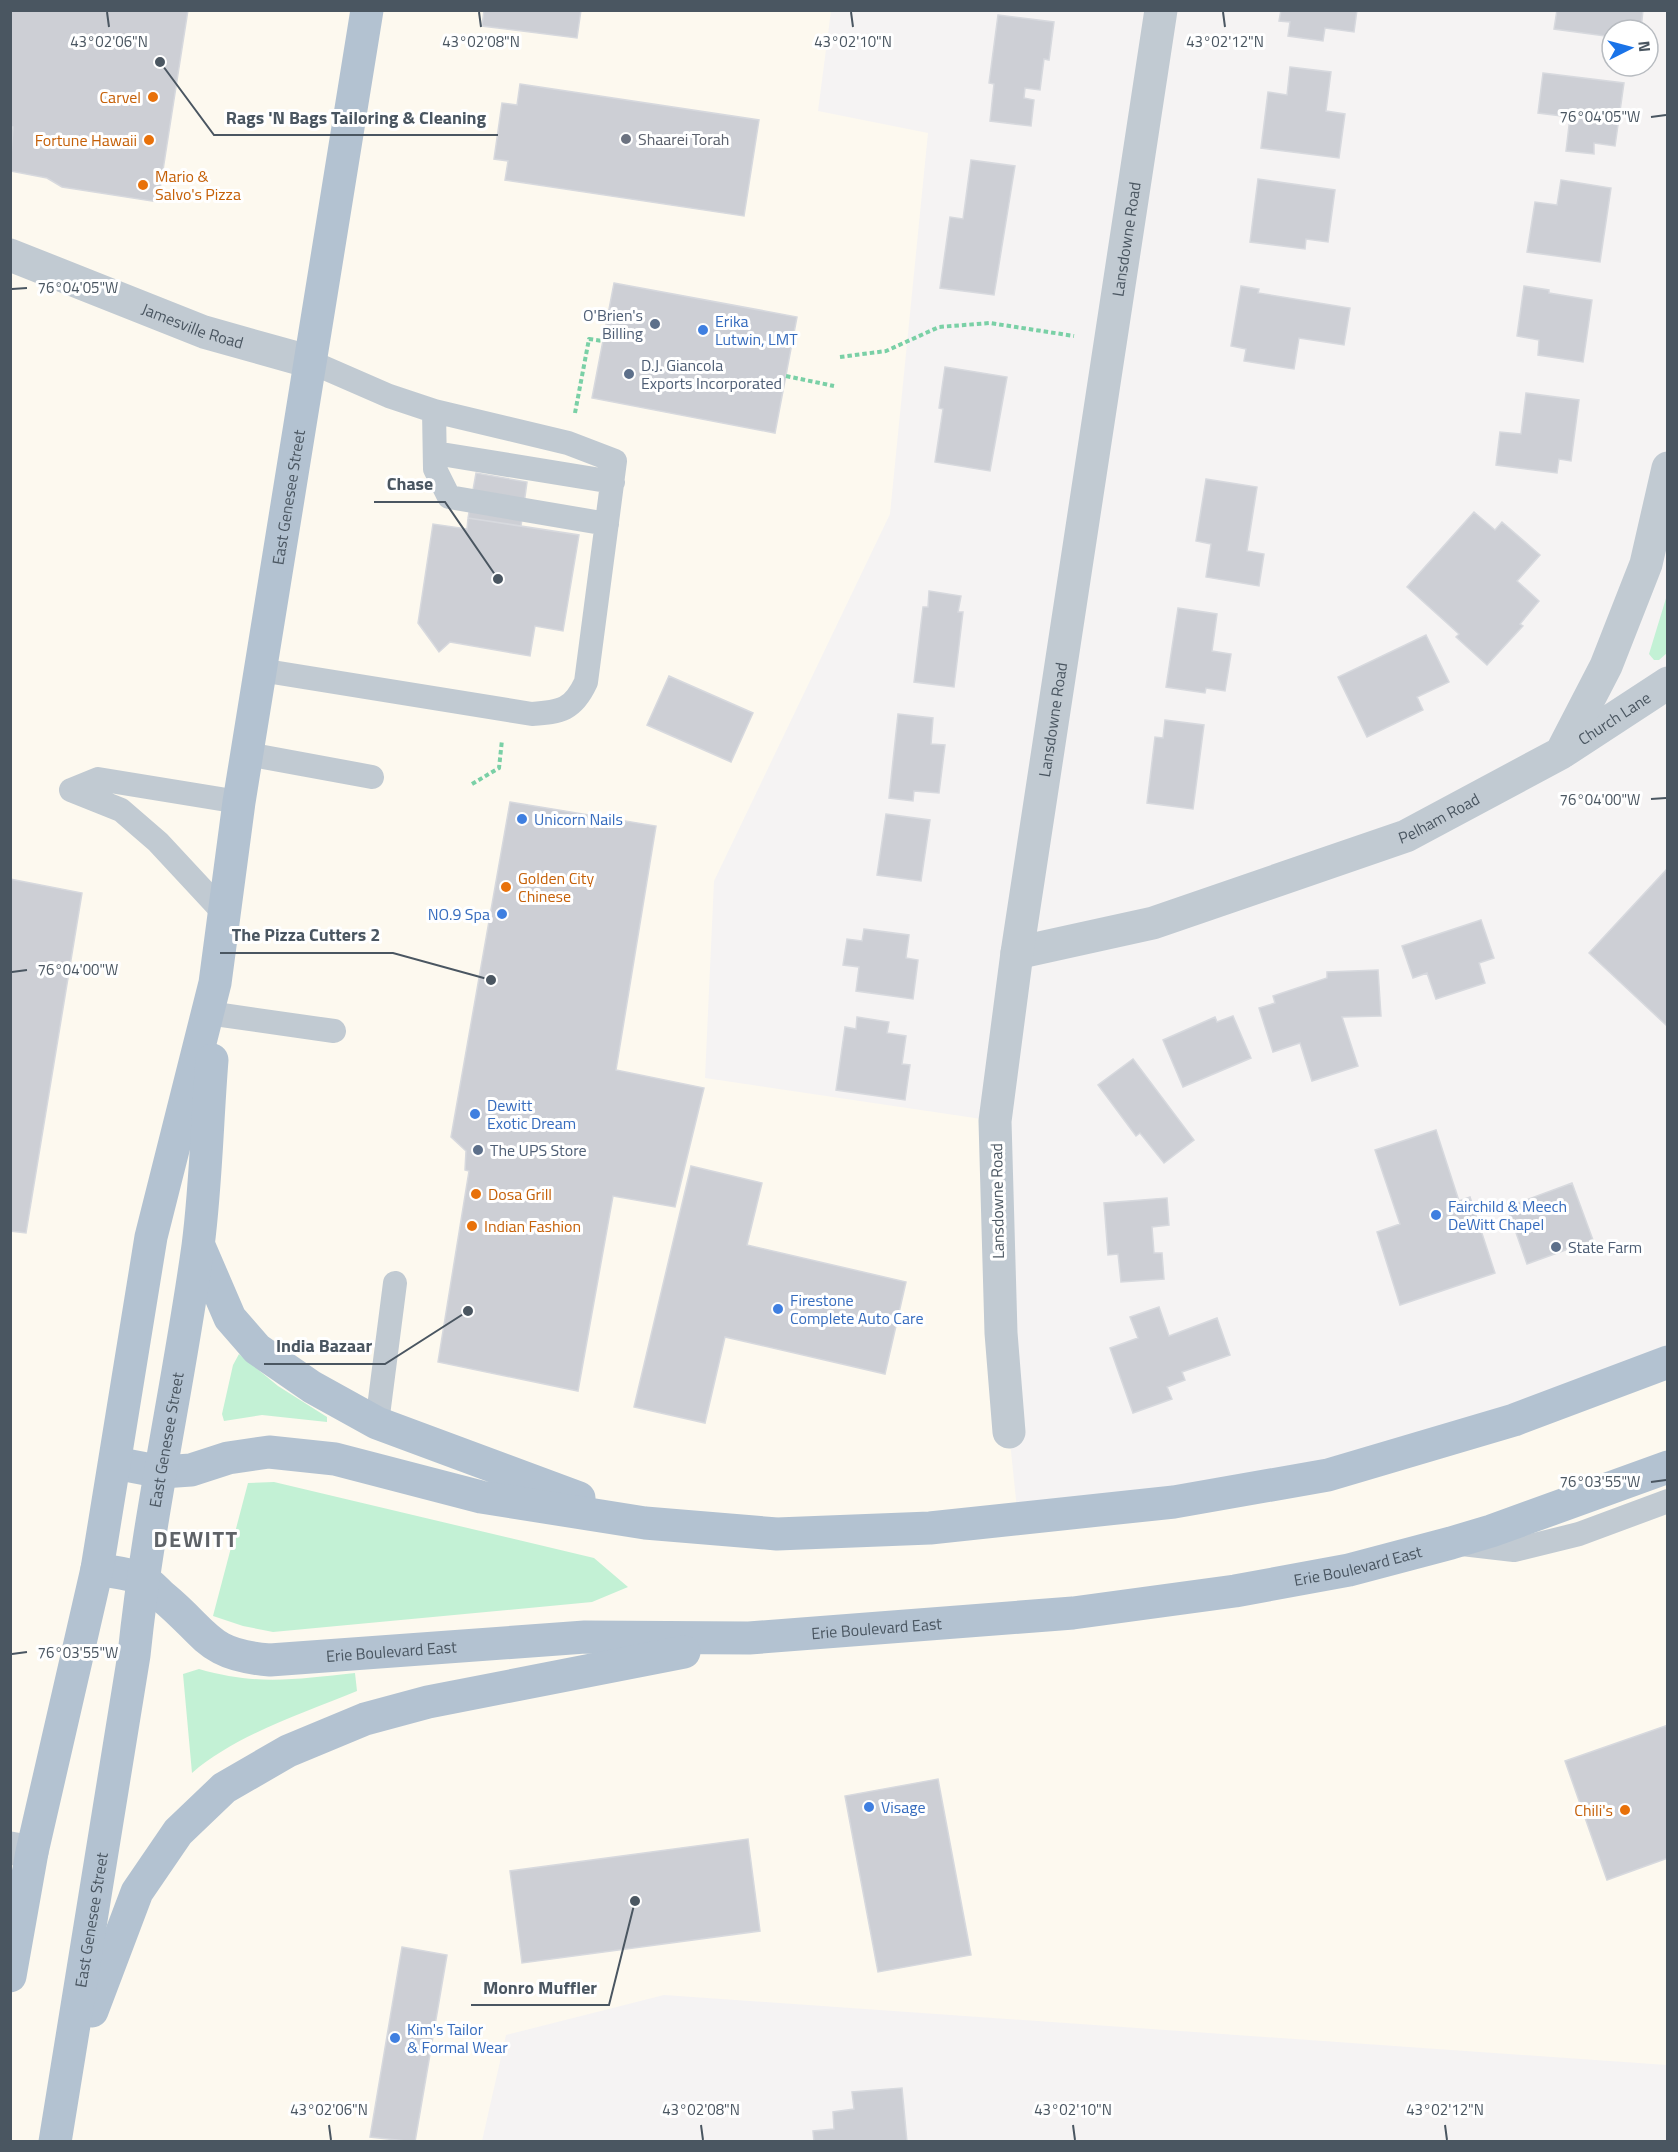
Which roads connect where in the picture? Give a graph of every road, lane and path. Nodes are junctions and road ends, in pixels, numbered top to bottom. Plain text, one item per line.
1 (367, 10) edge
2 (1161, 10) edge
3 (10, 255) edge
4 (603, 341) dead end
5 (1110, 342) junction
6 (840, 357) dead end
7 (311, 362) junction
8 (786, 376) dead end
9 (834, 386) dead end
10 (577, 403) dead end
11 (434, 411) junction
12 (435, 453) junction
13 (1668, 468) edge
14 (612, 482) junction
15 (607, 524) junction
16 (260, 670) junction
17 (1668, 683) edge
18 (506, 710) junction
19 (1561, 753) junction
20 (247, 754) junction
21 (372, 777) dead end
22 (472, 784) dead end
23 (239, 802) junction
24 (225, 913) junction
25 (1017, 953) junction
26 (215, 999) junction
27 (334, 1031) dead end
28 (198, 1244) junction
29 (395, 1283) dead end
30 (1668, 1362) edge
31 (376, 1423) junction
32 (1009, 1432) dead end
33 (115, 1463) junction
34 (1668, 1467) edge
35 (162, 1472) junction
36 (1668, 1502) edge
37 (645, 1523) junction
38 (1451, 1543) junction
39 (97, 1569) junction
40 (142, 1579) junction
41 (750, 1638) junction
42 (21, 1850) edge
43 (11, 1966) edge
44 (68, 2074) junction
45 (55, 2142) edge

1 - 7 main road, East Genesee Street
2 - 5 street, Lansdowne Road
3 - 7 street, Jamesville Road
4 - 10 path
5 - 6 path
5 - 25 street, Lansdowne Road
7 - 11 lane
7 - 16 main road, East Genesee Street
8 - 9 path
11 - 12 lane
11 - 14 lane
12 - 14 lane
12 - 15 lane
13 - 19 street
14 - 15 lane
15 - 18 lane
16 - 18 lane
16 - 20 main road, East Genesee Street
17 - 19 street, Church Lane
18 - 22 path
19 - 25 street, Pelham Road
20 - 21 lane
20 - 23 main road, East Genesee Street
23 - 24 main road, East Genesee Street
23 - 24 lane
24 - 26 main road, East Genesee Street
25 - 32 street, Lansdowne Road
26 - 27 lane
26 - 28 main road, East Genesee Street
26 - 33 main road, East Genesee Street
28 - 31 main road
28 - 35 main road, East Genesee Street
29 - 31 lane
30 - 37 main road
31 - 37 main road
33 - 35 main road
33 - 39 main road, East Genesee Street
34 - 38 main road, Erie Boulevard East
35 - 37 main road
35 - 40 main road, East Genesee Street
36 - 38 lane
38 - 41 main road, Erie Boulevard East
39 - 40 main road, Erie Boulevard East
39 - 42 main road, East Genesee Street
40 - 41 main road, Erie Boulevard East
40 - 44 main road, East Genesee Street
41 - 44 main road
42 - 43 main road, East Genesee Street
44 - 45 main road, East Genesee Street

